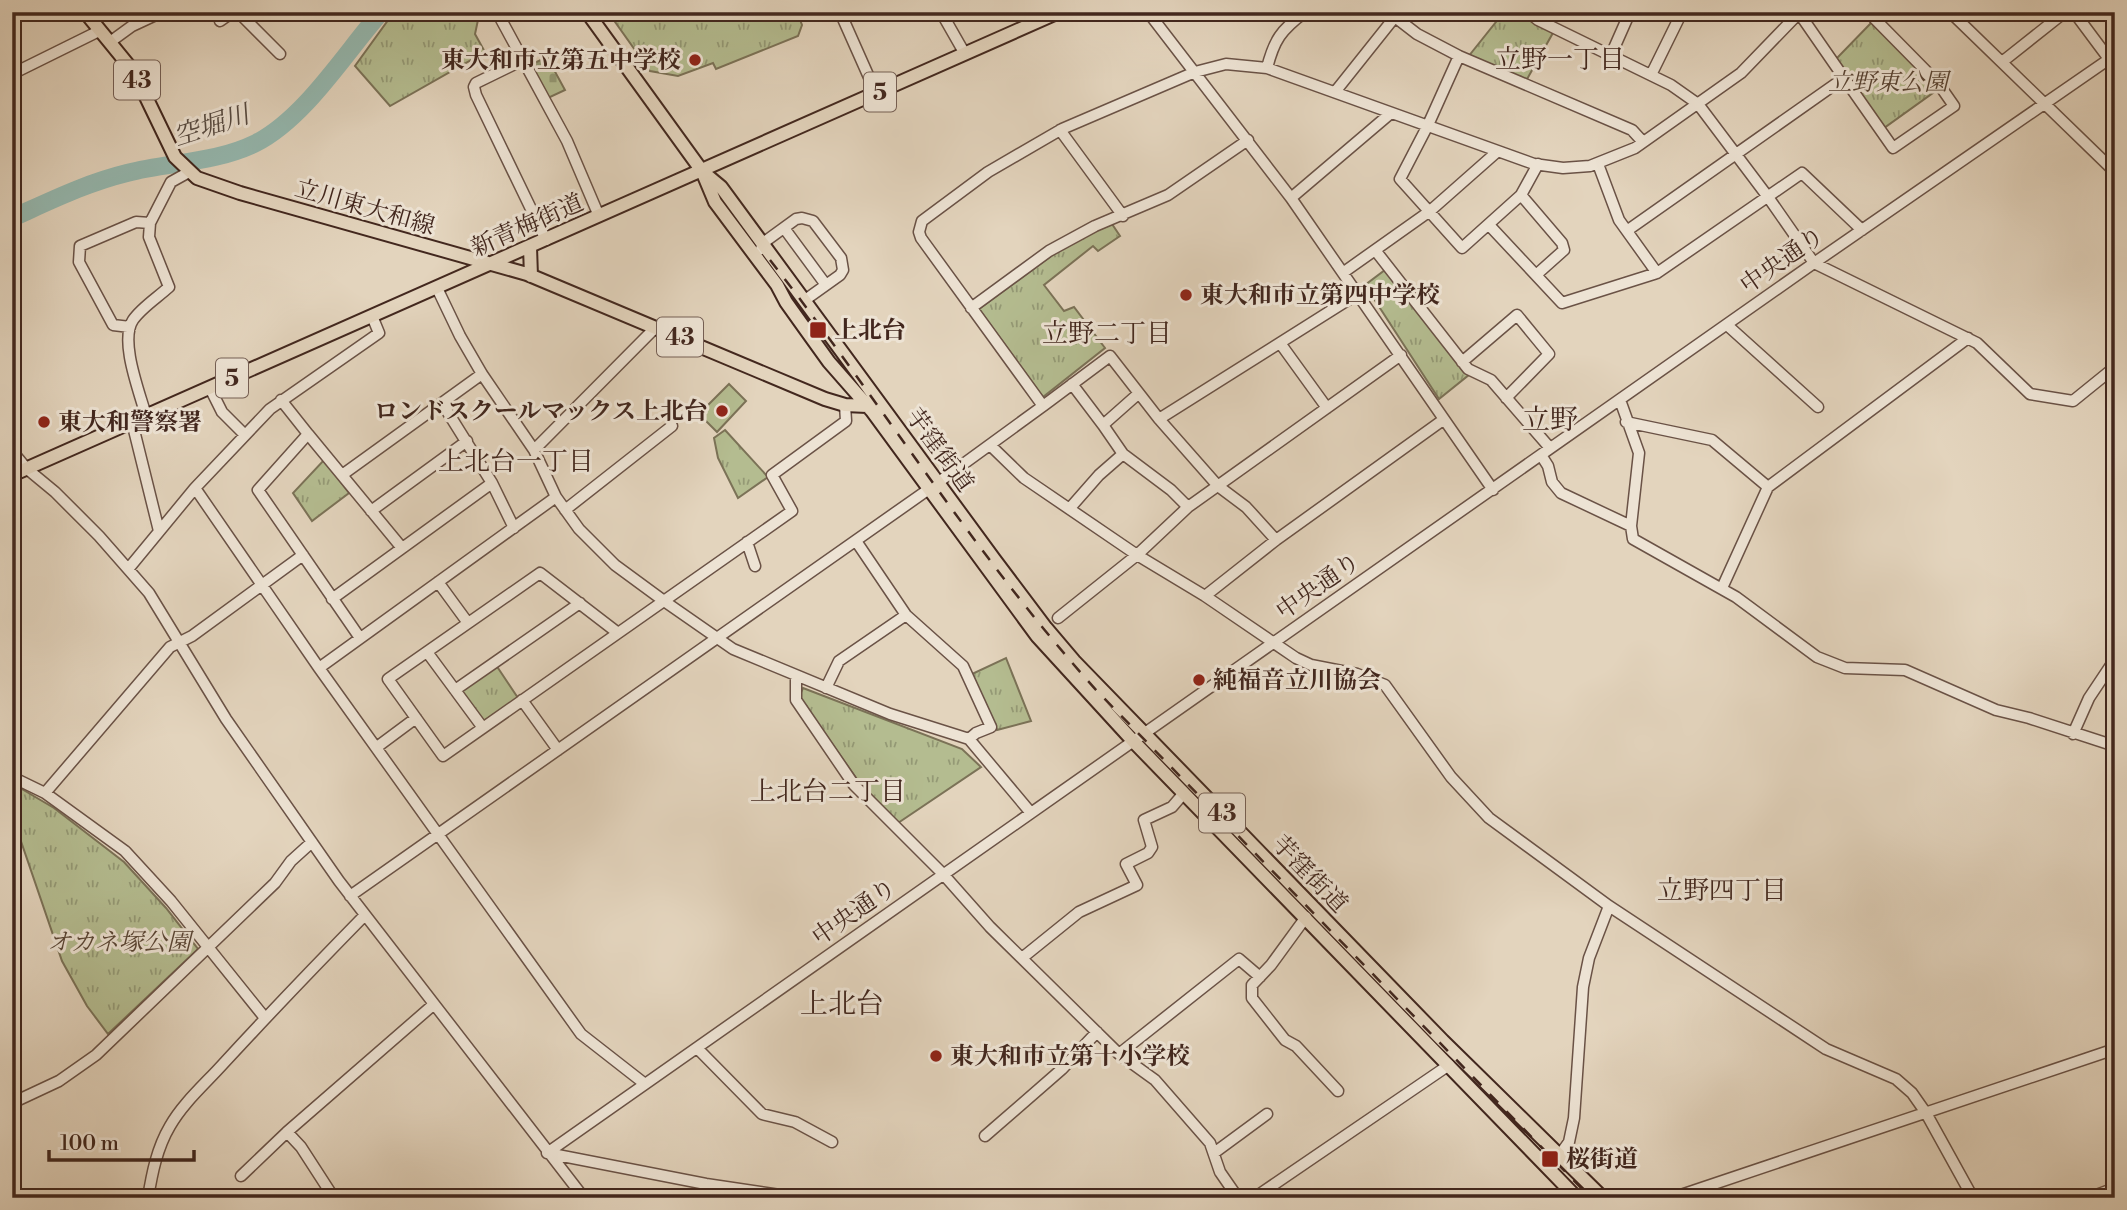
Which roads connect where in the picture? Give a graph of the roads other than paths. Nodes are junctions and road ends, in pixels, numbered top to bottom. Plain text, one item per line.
1 (85, 12) edge
2 (162, 12) edge
3 (236, 12) edge
4 (497, 12) edge
5 (587, 12) edge
6 (840, 12) edge
7 (941, 12) edge
8 (1059, 12) edge
9 (1147, 12) edge
10 (1305, 12) edge
11 (1528, 12) edge
12 (1630, 12) edge
13 (1682, 12) edge
14 (1868, 12) edge
15 (1950, 12) edge
16 (1799, 13) edge
17 (2073, 13) edge
18 (1396, 15) edge
19 (220, 21) dead end
20 (99, 31) junction
21 (110, 42) junction
22 (280, 54) dead end
23 (965, 54) junction
24 (1611, 55) junction
25 (1458, 56) junction
26 (523, 60) junction
27 (2113, 61) edge
28 (2002, 62) junction
29 (1267, 68) junction
30 (1195, 72) junction
31 (12, 74) edge
32 (1651, 75) junction
33 (1844, 78) junction
34 (1335, 92) junction
35 (876, 93) junction
36 (1698, 104) junction
37 (2044, 104) junction
38 (1391, 113) junction
39 (1428, 125) junction
40 (1060, 130) junction
41 (1248, 140) junction
42 (1643, 142) junction
43 (1498, 151) junction
44 (1736, 154) junction
45 (1538, 164) junction
46 (1598, 164) junction
47 (702, 171) junction
48 (189, 172) junction
49 (2115, 172) edge
50 (1521, 195) junction
51 (1768, 197) junction
52 (1292, 198) junction
53 (1430, 211) junction
54 (599, 216) junction
55 (1123, 216) junction
56 (150, 223) junction
57 (1489, 225) junction
58 (784, 228) junction
59 (1628, 230) junction
60 (1862, 230) junction
61 (546, 240) junction
62 (763, 243) junction
63 (530, 247) junction
64 (1375, 250) junction
65 (493, 263) junction
66 (1814, 263) junction
67 (763, 267) junction
68 (1344, 272) junction
69 (1657, 273) junction
70 (1536, 275) junction
71 (531, 276) junction
72 (826, 285) junction
73 (437, 288) junction
74 (1359, 293) junction
75 (805, 300) junction
76 (971, 308) junction
77 (372, 316) junction
78 (1727, 325) junction
79 (130, 327) junction
80 (656, 327) junction
81 (1968, 338) junction
82 (1280, 343) junction
83 (1401, 355) junction
84 (1462, 362) junction
85 (2115, 367) edge
86 (482, 374) junction
87 (1072, 384) junction
88 (210, 387) junction
89 (1138, 394) junction
90 (1506, 398) junction
91 (281, 400) junction
92 (1619, 400) junction
93 (872, 402) junction
94 (442, 403) junction
95 (845, 405) junction
96 (1043, 406) junction
97 (1818, 407) dead end
98 (1327, 408) junction
99 (146, 416) junction
100 (1159, 419) junction
101 (1443, 420) junction
102 (132, 422) junction
103 (1626, 422) junction
104 (1103, 425) junction
105 (672, 426) dead end
106 (244, 434) junction
107 (309, 434) junction
108 (467, 441) junction
109 (989, 445) junction
110 (534, 450) junction
111 (12, 451) edge
112 (1546, 452) junction
113 (1123, 454) junction
114 (26, 468) junction
115 (12, 475) edge
116 (342, 475) junction
117 (492, 483) junction
118 (933, 486) junction
119 (1218, 486) junction
120 (1768, 487) junction
121 (195, 488) junction
122 (1493, 490) junction
123 (556, 497) junction
124 (1188, 507) junction
125 (1070, 508) junction
126 (565, 510) junction
127 (371, 511) junction
128 (1631, 526) junction
129 (513, 528) junction
130 (159, 531) junction
131 (1276, 540) junction
132 (856, 541) junction
133 (747, 542) junction
134 (401, 548) junction
135 (303, 555) junction
136 (1137, 555) junction
137 (755, 566) dead end
138 (129, 568) junction
139 (438, 582) junction
140 (261, 586) junction
141 (1721, 588) junction
142 (1205, 596) junction
143 (332, 598) junction
144 (664, 601) junction
145 (580, 603) junction
146 (906, 615) junction
147 (1058, 618) dead end
148 (468, 623) junction
149 (618, 633) junction
150 (360, 638) junction
151 (717, 638) junction
152 (179, 642) junction
153 (1274, 642) junction
154 (427, 652) junction
155 (2115, 659) edge
156 (319, 668) junction
157 (796, 676) junction
158 (826, 688) junction
159 (455, 690) junction
160 (522, 700) junction
161 (416, 718) junction
162 (483, 728) junction
163 (2073, 734) junction
164 (1139, 738) junction
165 (969, 739) junction
166 (2115, 746) edge
167 (377, 747) junction
168 (558, 750) junction
169 (12, 778) edge
170 (45, 793) junction
171 (1185, 793) junction
172 (1031, 813) junction
173 (439, 834) junction
174 (312, 842) junction
175 (943, 874) junction
176 (350, 896) junction
177 (1609, 906) junction
178 (364, 916) junction
179 (1306, 917) junction
180 (209, 948) junction
181 (1022, 958) junction
182 (1260, 976) junction
183 (433, 1005) junction
184 (265, 1018) junction
185 (1097, 1032) junction
186 (697, 1048) junction
187 (2115, 1049) edge
188 (1119, 1054) junction
189 (1449, 1065) junction
190 (645, 1084) junction
191 (1338, 1091) dead end
192 (12, 1103) edge
193 (1926, 1112) junction
194 (1267, 1114) dead end
195 (287, 1132) junction
196 (985, 1136) dead end
197 (832, 1142) dead end
198 (547, 1153) junction
199 (1213, 1153) junction
200 (1559, 1156) junction
201 (241, 1176) dead end
202 (2115, 1188) edge
203 (12, 1192) edge
204 (15, 1198) edge
205 (148, 1198) edge
206 (334, 1198) edge
207 (584, 1198) edge
208 (800, 1198) edge
209 (1238, 1198) edge
210 (1254, 1198) edge
211 (1577, 1198) edge
212 (1602, 1198) edge
213 (1672, 1198) edge
214 (1973, 1198) edge
215 (2088, 1198) edge

1 - 20 main road, 立川東大和線 / 43
2 - 21 street
3 - 19 street
3 - 22 street
4 - 26 street
5 - 47 main road, 芋窪街道 / 43
6 - 35 street
7 - 23 street
8 - 23 main road, 新青梅街道 / 5
9 - 30 street
10 - 29 street
11 - 24 street
12 - 24 street
13 - 32 street
14 - 33 street
15 - 28 street
16 - 33 street
16 - 36 street
17 - 27 street
17 - 28 street
18 - 25 street
18 - 34 street
20 - 21 main road, 立川東大和線 / 43
20 - 31 street
21 - 48 main road, 立川東大和線 / 43
23 - 35 main road, 新青梅街道 / 5
24 - 32 street
25 - 39 street
25 - 42 street
26 - 54 street
26 - 61 street
27 - 37 street, 中央通り
28 - 37 street
29 - 30 street
29 - 34 street
30 - 40 street
30 - 41 street
32 - 36 street
33 - 44 street
34 - 38 street
35 - 47 main road, 新青梅街道 / 5
36 - 42 street
36 - 44 street
37 - 49 street
37 - 60 street, 中央通り
38 - 39 street
38 - 52 street
39 - 43 street
39 - 53 street
40 - 55 street
40 - 76 street
41 - 52 street
41 - 55 street
42 - 46 street
43 - 45 street
43 - 53 street
44 - 51 street
44 - 59 street
45 - 46 street
45 - 50 street
46 - 59 street
47 - 54 main road, 新青梅街道 / 5
47 - 62 main road, 芋窪街道 / 43
47 - 67 main road, 芋窪街道 / 43
48 - 56 street
48 - 65 main road, 立川東大和線 / 43
50 - 57 street
50 - 70 street
51 - 60 street
51 - 66 street
51 - 69 street
52 - 68 street
53 - 57 street
53 - 64 street
54 - 61 main road, 新青梅街道 / 5
55 - 76 street
56 - 79 street
56 - 79 street
57 - 70 street
58 - 62 street
58 - 72 street
58 - 72 street
59 - 69 street
60 - 66 street, 中央通り
61 - 63 main road, 新青梅街道 / 5
62 - 67 street
62 - 75 main road, 芋窪街道 / 43
63 - 65 main road, 新青梅街道 / 5
63 - 71 main road
64 - 68 street
64 - 84 street
65 - 71 main road, 立川東大和線 / 43
65 - 73 main road, 新青梅街道 / 5
66 - 78 street, 中央通り
66 - 81 street
67 - 93 main road, 芋窪街道 / 43
68 - 74 street
69 - 70 street
71 - 80 main road, 立川東大和線 / 43
72 - 75 street
73 - 77 main road, 新青梅街道 / 5
73 - 86 street
74 - 82 street
74 - 83 street
75 - 93 main road, 芋窪街道 / 43
76 - 96 street
77 - 88 main road, 新青梅街道 / 5
77 - 91 street
78 - 92 street, 中央通り
78 - 97 street
79 - 99 street
80 - 95 main road, 立川東大和線 / 43
80 - 110 street
81 - 85 street
81 - 120 street
82 - 98 street
82 - 100 street
83 - 98 street
83 - 101 street
84 - 90 street
84 - 90 street
86 - 94 street
86 - 110 street
87 - 89 street
87 - 96 street
87 - 104 street
88 - 99 main road, 新青梅街道 / 5
88 - 106 street
89 - 100 street
89 - 104 street
90 - 112 street
91 - 106 street
91 - 107 street
92 - 103 street
92 - 112 street, 中央通り
93 - 95 main road, 立川東大和線 / 43
93 - 118 main road, 芋窪街道 / 43
94 - 108 street
94 - 116 street
95 - 133 street
96 - 109 street
98 - 119 street
99 - 102 main road, 新青梅街道 / 5
100 - 119 street
101 - 122 street
101 - 131 street
102 - 114 main road, 新青梅街道 / 5
102 - 130 street
103 - 120 street
103 - 128 street
104 - 113 street
105 - 126 street
106 - 121 street
107 - 116 street
107 - 135 street
108 - 117 street
108 - 127 street
109 - 118 street
109 - 125 street
110 - 123 street
111 - 114 street
112 - 122 street, 中央通り
112 - 128 street
113 - 124 street
113 - 125 street
114 - 115 main road, 新青梅街道 / 5
114 - 138 street
116 - 127 street
117 - 129 street
117 - 134 street
118 - 132 street
118 - 164 main road, 芋窪街道 / 43
119 - 124 street
119 - 131 street
120 - 141 street
121 - 130 street
121 - 140 street
122 - 153 street, 中央通り
123 - 126 street
123 - 129 street
124 - 136 street
125 - 136 street
126 - 144 street
127 - 134 street
128 - 141 street
129 - 139 street
130 - 138 street
131 - 142 street
132 - 146 street
132 - 151 street
133 - 137 street
133 - 144 street
134 - 143 street
135 - 140 street
135 - 143 street
136 - 142 street
136 - 147 street
138 - 152 street
139 - 148 street
139 - 150 street
140 - 152 street
140 - 156 street
141 - 163 street
142 - 153 street
143 - 150 street
144 - 149 street
144 - 151 street
145 - 148 street
145 - 149 street
145 - 159 street
146 - 158 street
146 - 165 street
148 - 154 street
149 - 160 street
150 - 156 street
151 - 157 street
151 - 168 street
152 - 170 street
152 - 174 street
153 - 164 street, 中央通り
153 - 177 street
154 - 159 street
154 - 161 street
155 - 163 street
156 - 167 street
157 - 158 street
157 - 175 street
158 - 165 street
159 - 162 street
160 - 162 street
160 - 168 street
161 - 162 street
161 - 167 street
163 - 166 street
164 - 171 main road, 芋窪街道 / 43
164 - 172 street, 中央通り
164 - 200 main road, 芋窪街道 / 43
165 - 172 street
167 - 173 street
168 - 173 street
169 - 170 street
170 - 180 street
171 - 179 main road, 芋窪街道 / 43
171 - 181 street
172 - 175 street, 中央通り
173 - 176 street
173 - 190 street
174 - 176 street
174 - 180 street
175 - 181 street
175 - 186 street, 中央通り
176 - 178 street
177 - 193 street
177 - 200 street
178 - 183 street
178 - 184 street
179 - 182 street
179 - 189 main road, 芋窪街道 / 43
180 - 184 street
180 - 192 street
181 - 185 street
182 - 188 street
182 - 191 street
183 - 195 street
183 - 198 street
184 - 205 street
185 - 188 street
185 - 196 street
186 - 190 street, 中央通り
186 - 197 street
187 - 193 street
188 - 199 street
189 - 210 street
189 - 211 main road, 芋窪街道 / 43
190 - 198 street, 中央通り
193 - 213 street
193 - 214 street
194 - 199 street
195 - 201 street
195 - 206 street
198 - 207 street
198 - 208 street
199 - 209 street
200 - 212 main road, 芋窪街道 / 43
202 - 215 street
203 - 204 street

